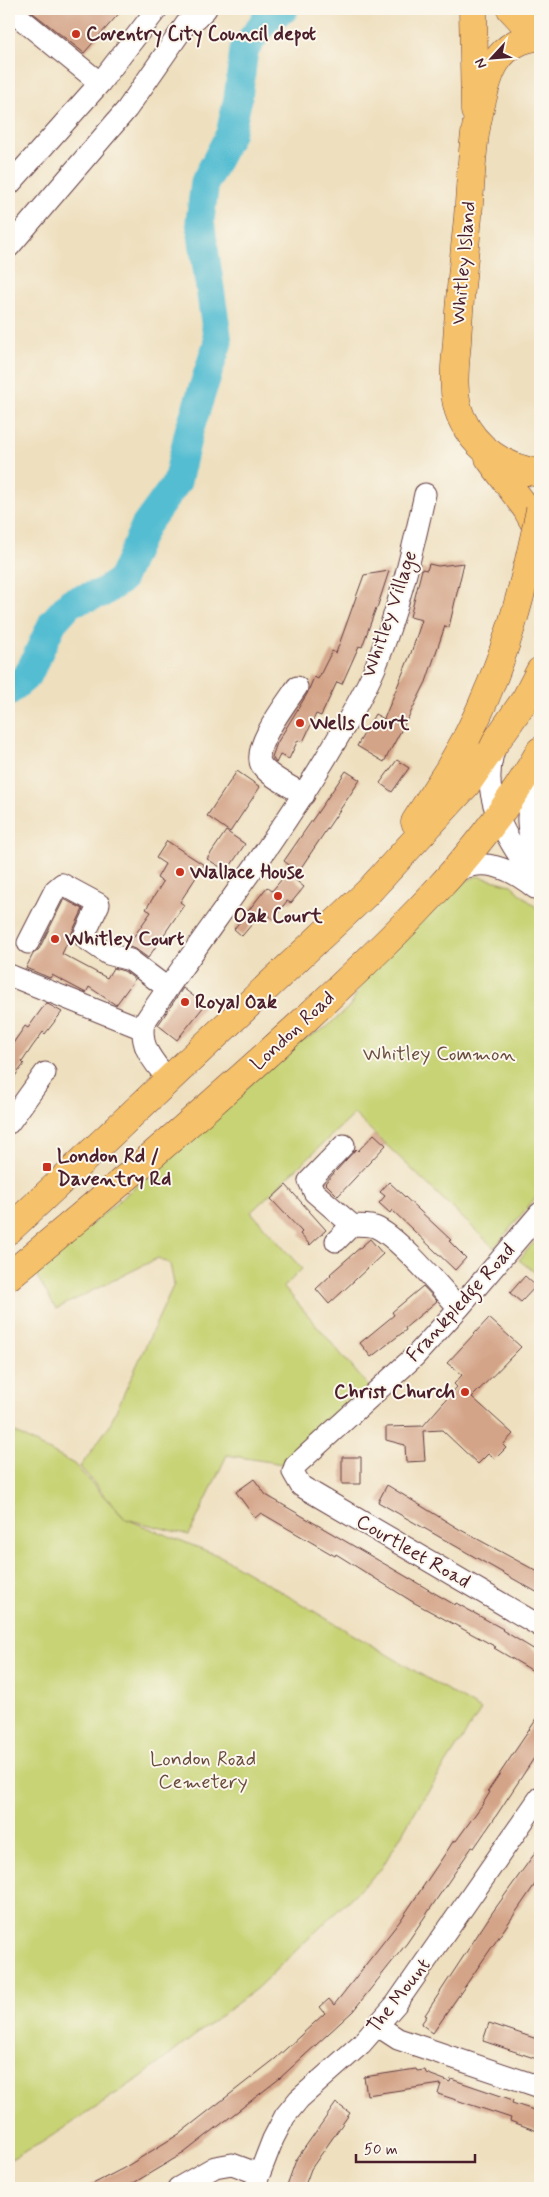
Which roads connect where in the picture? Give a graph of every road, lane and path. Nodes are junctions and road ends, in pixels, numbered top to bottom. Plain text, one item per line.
1 (9, 9) edge
2 (156, 9) edge
3 (206, 9) edge
4 (473, 9) edge
5 (511, 9) edge
6 (537, 9) edge
7 (540, 12) edge
8 (540, 35) edge
9 (100, 83) junction
10 (474, 140) junction
11 (9, 185) edge
12 (9, 247) edge
13 (480, 446) junction
14 (540, 473) edge
15 (425, 494) dead end
16 (540, 510) edge
17 (540, 532) edge
18 (540, 671) edge
19 (296, 687) dead end
20 (505, 729) junction
21 (540, 751) edge
22 (540, 774) edge
23 (304, 795) junction
24 (496, 817) junction
25 (540, 870) edge
26 (449, 876) junction
27 (540, 888) edge
28 (368, 892) junction
29 (540, 894) edge
30 (28, 943) dead end
31 (9, 975) edge
32 (167, 988) junction
33 (143, 1029) junction
34 (45, 1073) dead end
35 (168, 1080) junction
36 (9, 1124) edge
37 (344, 1145) dead end
38 (540, 1213) edge
39 (352, 1225) junction
40 (9, 1230) edge
41 (336, 1242) dead end
42 (9, 1276) edge
43 (459, 1308) junction
44 (293, 1472) joint
45 (540, 1626) edge
46 (540, 1797) edge
47 (378, 2026) junction
48 (540, 2086) edge
49 (257, 2181) edge
50 (178, 2188) edge

1 - 9 street
2 - 9 street
3 - 12 street
4 - 10 main road
5 - 8 main road
6 - 7 main road
8 - 10 main road, Whitley Island
9 - 11 street
10 - 13 main road, Whitley Island
13 - 14 main road, Whitley Island
13 - 17 main road
15 - 23 street, Whitley Village
16 - 28 main road, bridge
18 - 20 main road
19 - 23 street
20 - 24 street
20 - 28 main road
21 - 24 main road, London Road
22 - 25 street
23 - 32 street, Whitley Village
24 - 26 main road, London Road
24 - 27 street
26 - 29 street
26 - 42 main road, London Road
28 - 35 main road
30 - 32 street
31 - 33 street
32 - 33 street, Whitley Village
33 - 35 street
34 - 36 street
35 - 40 main road
37 - 39 street
38 - 43 street, Frankpledge Road
39 - 41 street
39 - 43 street
43 - 44 street, Frankpledge Road
44 - 45 street, Courtleet Road
46 - 47 street, The Mount
47 - 48 street
47 - 49 street, The Mount
49 - 50 street

